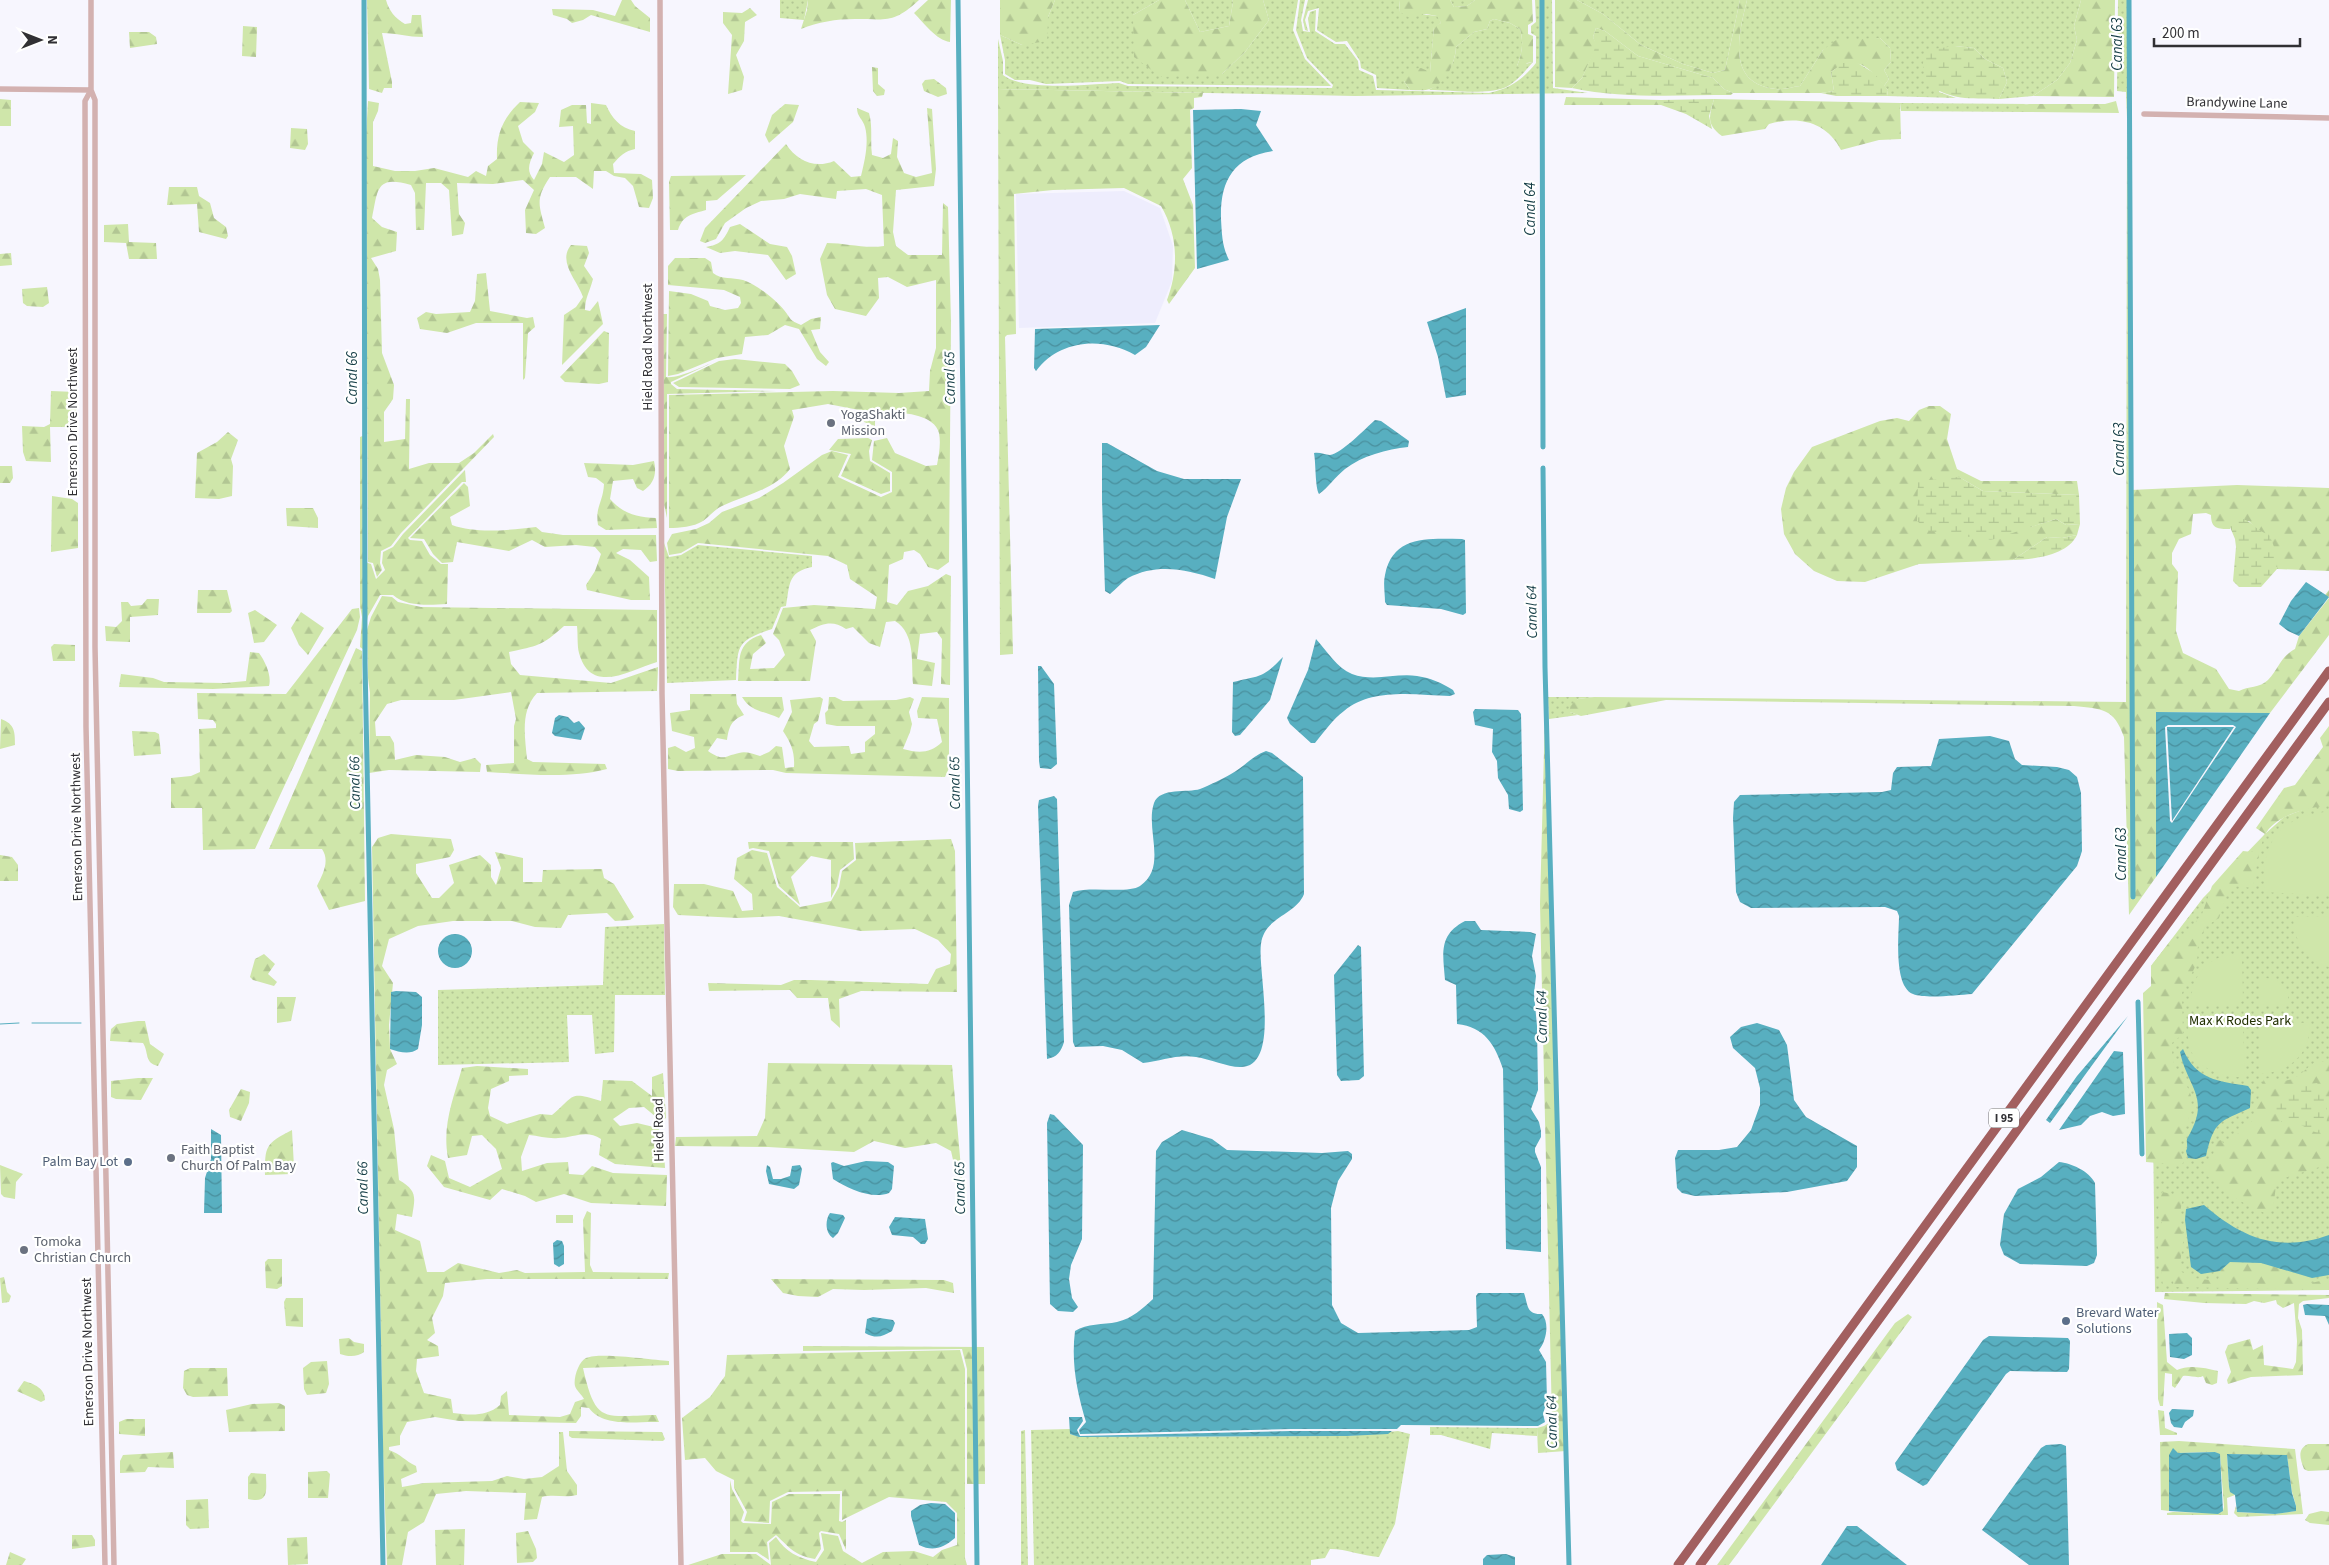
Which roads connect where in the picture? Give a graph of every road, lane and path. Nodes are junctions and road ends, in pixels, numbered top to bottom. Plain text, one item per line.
1 (90, 0) edge
2 (660, 0) edge
3 (0, 89) edge
4 (91, 90) junction
5 (2144, 114) dead end
6 (2329, 118) edge
7 (2329, 671) edge
8 (662, 694) joint
9 (2329, 702) edge
10 (105, 1565) edge
11 (114, 1565) edge
12 (681, 1565) edge
13 (1678, 1565) edge
14 (1700, 1565) edge

1 - 4 street, Emerson Drive Northwest
2 - 8 street, Hield Road Northwest
3 - 4 street
4 - 10 street, Emerson Drive Northwest
4 - 11 street, Emerson Drive Northwest
5 - 6 street, Brandywine Lane
7 - 13 highway, I 95
8 - 12 street, Hield Road
9 - 14 highway, I 95

